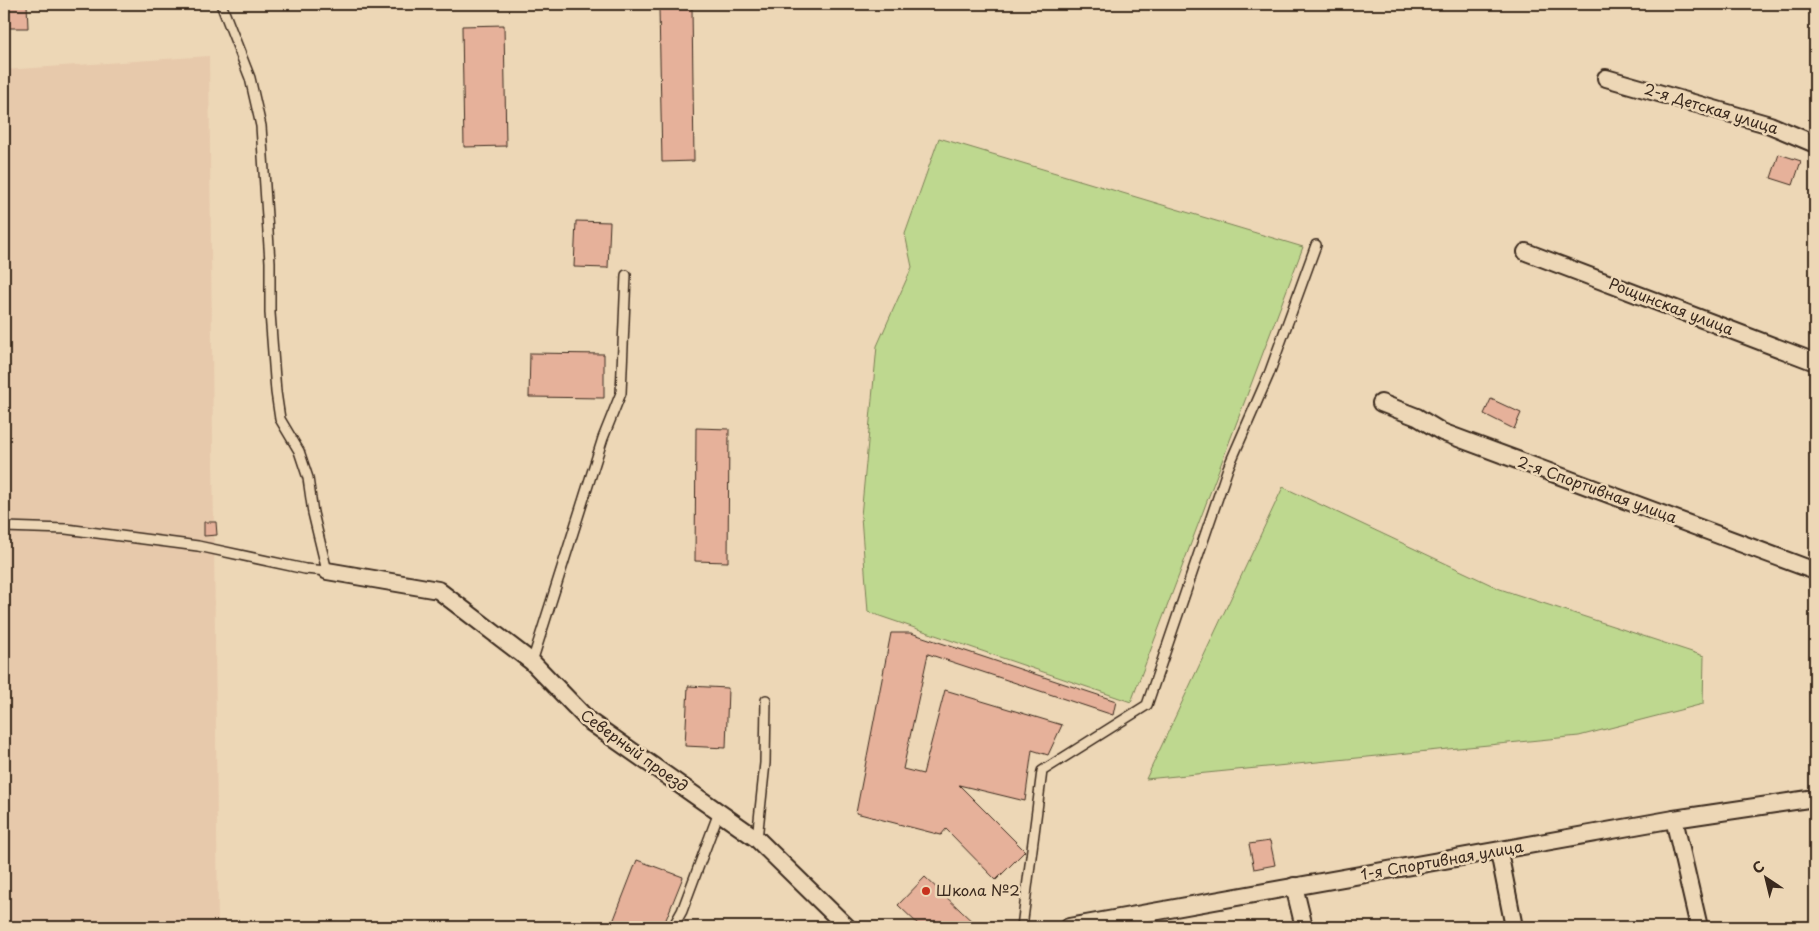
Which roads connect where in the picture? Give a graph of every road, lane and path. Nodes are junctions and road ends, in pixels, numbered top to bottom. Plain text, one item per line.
1 (221, 4) edge
2 (1606, 78) dead end
3 (1815, 144) edge
4 (1316, 245) dead end
5 (1526, 252) dead end
6 (626, 275) dead end
7 (1815, 362) edge
8 (1381, 403) dead end
9 (4, 527) edge
10 (327, 571) junction
11 (1815, 571) edge
12 (532, 662) junction
13 (766, 700) dead end
14 (1815, 798) edge
15 (718, 812) junction
16 (1674, 819) junction
17 (757, 839) junction
18 (1499, 852) junction
19 (1294, 886) junction
20 (1144, 920) edge
21 (673, 927) edge
22 (847, 927) edge
23 (1022, 927) edge
24 (1069, 927) edge
25 (1304, 927) edge
26 (1514, 927) edge
27 (1699, 927) edge

1 - 10 lane
2 - 3 street, 2-я Детская улица
4 - 23 lane
5 - 7 street, Рощинская улица
6 - 12 lane
8 - 11 street, 2-я Спортивная улица
9 - 10 lane
10 - 12 street, Северный проезд
12 - 15 street, Северный проезд
13 - 17 lane
14 - 16 street, 1-я Спортивная улица
15 - 17 street, Северный проезд
15 - 21 lane
16 - 18 street, 1-я Спортивная улица
16 - 27 street
17 - 22 street, Северный проезд
18 - 19 street, 1-я Спортивная улица
18 - 26 street
19 - 20 street, 1-я Спортивная улица
19 - 25 street
20 - 24 street, 1-я Спортивная улица

